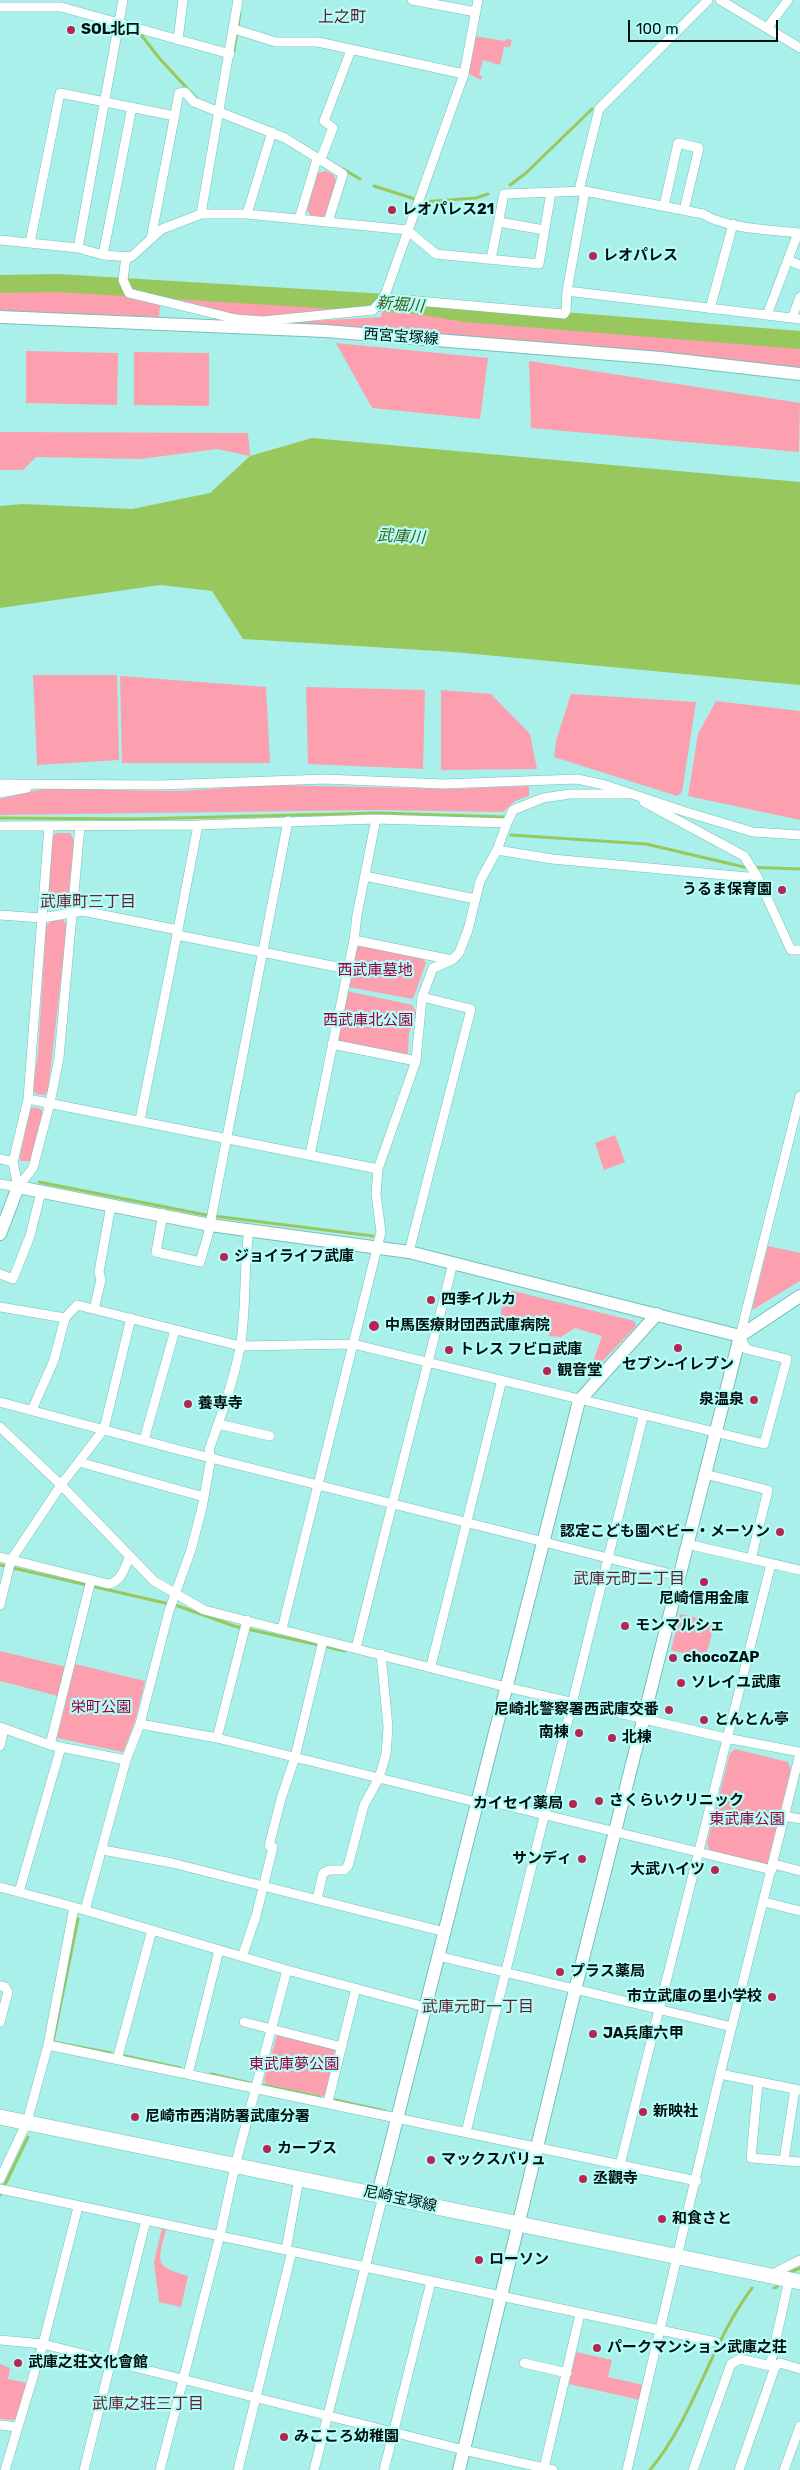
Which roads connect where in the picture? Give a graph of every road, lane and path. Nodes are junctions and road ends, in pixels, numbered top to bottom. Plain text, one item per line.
1 (123, 0) edge
2 (183, 0) edge
3 (238, 0) edge
4 (412, 0) edge
5 (478, 0) edge
6 (708, 0) edge
7 (720, 0) edge
8 (788, 0) edge
9 (61, 4) edge
10 (0, 7) edge
11 (476, 12) junction
12 (121, 24) junction
13 (767, 28) junction
14 (236, 30) junction
15 (178, 40) junction
16 (800, 48) edge
17 (351, 50) junction
18 (230, 54) junction
19 (464, 74) junction
20 (105, 102) junction
21 (132, 107) junction
22 (219, 112) junction
23 (175, 116) junction
24 (272, 132) junction
25 (319, 160) junction
26 (582, 191) junction
27 (551, 192) junction
28 (664, 206) junction
29 (684, 210) junction
30 (201, 214) junction
31 (247, 214) junction
32 (299, 220) junction
33 (328, 222) junction
34 (498, 222) junction
35 (732, 224) junction
36 (407, 230) junction
37 (544, 230) junction
38 (799, 233) edge
39 (151, 239) junction
40 (0, 240) edge
41 (30, 243) junction
42 (78, 248) junction
43 (103, 255) junction
44 (126, 257) junction
45 (491, 258) junction
46 (788, 260) junction
47 (800, 265) edge
48 (567, 291) junction
49 (800, 297) edge
50 (380, 302) junction
51 (710, 309) junction
52 (767, 315) junction
53 (0, 317) edge
54 (796, 319) edge
55 (236, 324) junction
56 (800, 374) edge
57 (0, 784) edge
58 (41, 784) junction
59 (0, 793) edge
60 (629, 793) junction
61 (376, 819) junction
62 (288, 822) junction
63 (507, 823) junction
64 (0, 826) edge
65 (49, 826) junction
66 (80, 826) junction
67 (198, 826) junction
68 (800, 835) edge
69 (496, 850) junction
70 (365, 876) junction
71 (758, 878) junction
72 (475, 898) junction
73 (74, 911) junction
74 (0, 915) edge
75 (42, 918) junction
76 (178, 932) junction
77 (354, 940) junction
78 (800, 950) edge
79 (263, 952) junction
80 (452, 960) junction
81 (347, 969) junction
82 (422, 997) junction
83 (332, 1044) junction
84 (416, 1061) junction
85 (800, 1096) edge
86 (28, 1099) junction
87 (50, 1103) junction
88 (140, 1120) junction
89 (226, 1138) junction
90 (310, 1154) junction
91 (0, 1158) edge
92 (14, 1162) junction
93 (378, 1169) junction
94 (0, 1184) edge
95 (18, 1187) junction
96 (41, 1192) junction
97 (111, 1205) junction
98 (163, 1214) junction
99 (210, 1225) junction
100 (249, 1230) junction
101 (0, 1234) edge
102 (377, 1247) junction
103 (409, 1252) junction
104 (453, 1263) junction
105 (0, 1274) edge
106 (800, 1296) edge
107 (0, 1307) edge
108 (94, 1309) junction
109 (657, 1314) junction
110 (65, 1318) junction
111 (131, 1318) junction
112 (175, 1330) junction
113 (740, 1336) junction
114 (353, 1344) junction
115 (240, 1346) junction
116 (428, 1363) junction
117 (502, 1380) junction
118 (579, 1401) junction
119 (0, 1402) edge
120 (32, 1410) junction
121 (643, 1417) junction
122 (218, 1424) junction
123 (104, 1430) junction
124 (1, 1432) edge
125 (715, 1433) junction
126 (270, 1436) dead end
127 (144, 1440) junction
128 (211, 1458) junction
129 (79, 1462) junction
130 (705, 1474) junction
131 (61, 1485) junction
132 (318, 1485) junction
133 (204, 1497) junction
134 (393, 1504) junction
135 (466, 1523) junction
136 (542, 1542) junction
137 (688, 1544) junction
138 (130, 1556) junction
139 (0, 1557) edge
140 (609, 1559) junction
141 (750, 1559) junction
142 (771, 1564) junction
143 (10, 1565) junction
144 (800, 1570) edge
145 (679, 1576) junction
146 (90, 1584) junction
147 (175, 1594) junction
148 (0, 1605) edge
149 (247, 1620) junction
150 (282, 1629) junction
151 (323, 1641) junction
152 (356, 1648) junction
153 (381, 1654) junction
154 (431, 1666) junction
155 (506, 1687) junction
156 (572, 1702) junction
157 (644, 1720) junction
158 (140, 1724) junction
159 (2, 1728) edge
160 (217, 1738) junction
161 (726, 1738) junction
162 (50, 1744) junction
163 (0, 1746) edge
164 (61, 1747) junction
165 (800, 1753) edge
166 (295, 1757) junction
167 (126, 1760) junction
168 (379, 1778) junction
169 (476, 1802) junction
170 (543, 1815) junction
171 (785, 1816) junction
172 (800, 1819) edge
173 (615, 1832) junction
174 (103, 1850) junction
175 (698, 1853) junction
176 (773, 1867) junction
177 (800, 1871) edge
178 (263, 1886) junction
179 (0, 1887) edge
180 (19, 1892) junction
181 (316, 1899) junction
182 (764, 1902) junction
183 (74, 1907) junction
184 (85, 1910) junction
185 (800, 1911) edge
186 (152, 1930) junction
187 (445, 1932) junction
188 (219, 1950) junction
189 (438, 1956) junction
190 (242, 1957) junction
191 (287, 1970) junction
192 (505, 1972) junction
193 (0, 1986) edge
194 (356, 1988) junction
195 (575, 1990) junction
196 (425, 2007) junction
197 (660, 2011) junction
198 (0, 2022) edge
199 (244, 2022) dead end
200 (732, 2028) junction
201 (272, 2030) junction
202 (51, 2045) junction
203 (342, 2047) junction
204 (117, 2060) junction
205 (188, 2074) junction
206 (720, 2074) junction
207 (758, 2082) junction
208 (258, 2088) junction
209 (798, 2090) edge
210 (328, 2102) junction
211 (0, 2117) edge
212 (398, 2118) junction
213 (27, 2122) junction
214 (466, 2132) junction
215 (537, 2147) junction
216 (784, 2160) junction
217 (800, 2162) edge
218 (620, 2165) junction
219 (235, 2166) junction
220 (0, 2179) edge
221 (299, 2179) junction
222 (697, 2181) junction
223 (1, 2190) edge
224 (381, 2195) junction
225 (78, 2207) junction
226 (146, 2220) junction
227 (518, 2224) junction
228 (220, 2235) junction
229 (289, 2251) junction
230 (678, 2258) junction
231 (800, 2260) edge
232 (365, 2267) junction
233 (788, 2280) edge
234 (431, 2282) junction
235 (501, 2296) junction
236 (580, 2314) junction
237 (660, 2330) junction
238 (0, 2340) edge
239 (716, 2342) dead end
240 (43, 2344) junction
241 (110, 2362) junction
242 (524, 2363) dead end
243 (773, 2366) junction
244 (800, 2369) edge
245 (566, 2373) junction
246 (183, 2381) junction
247 (256, 2398) junction
248 (328, 2416) junction
249 (0, 2425) edge
250 (800, 2426) edge
251 (17, 2427) junction
252 (393, 2433) junction
253 (796, 2448) edge
254 (464, 2450) junction
255 (549, 2469) edge
256 (5, 2470) edge
257 (84, 2470) edge
258 (160, 2470) edge
259 (238, 2470) edge
260 (314, 2470) edge
261 (384, 2470) edge
262 (460, 2470) edge
263 (627, 2470) edge
264 (693, 2470) edge
265 (739, 2470) edge
266 (784, 2470) edge

1 - 12 street
2 - 15 street
3 - 14 street
4 - 11 street
5 - 11 street
6 - 26 street
7 - 13 street
8 - 13 street
9 - 10 street
9 - 12 street
11 - 19 street
12 - 15 street
12 - 20 street
13 - 16 street
14 - 17 street
14 - 18 street
15 - 18 street
17 - 19 street
17 - 25 street
18 - 22 street
19 - 36 street
20 - 21 street
20 - 41 street
20 - 42 street
21 - 23 street
21 - 43 street
22 - 23 street
22 - 24 street
22 - 30 street
23 - 39 street
24 - 25 street
24 - 31 street
25 - 32 street
25 - 33 street
26 - 27 street
26 - 28 street
26 - 48 street
27 - 34 street
27 - 37 street
28 - 29 street
28 - 29 street
29 - 35 street
30 - 31 street
30 - 39 street
31 - 32 street
32 - 33 street
33 - 36 street
34 - 37 street
34 - 45 street
35 - 38 street
35 - 51 street
36 - 45 street
36 - 50 street
37 - 45 street
38 - 46 street
39 - 44 street
40 - 41 street
41 - 42 street
42 - 43 street
43 - 44 street
44 - 55 street
46 - 47 street
46 - 52 street
48 - 50 street
48 - 51 street
49 - 54 street
50 - 55 street
51 - 52 street
52 - 54 street
53 - 55 street, 西宮宝塚線
55 - 56 street, 西宮宝塚線
57 - 58 street
58 - 59 street
58 - 60 street
60 - 63 street
60 - 68 street
60 - 71 street
61 - 62 street
61 - 63 street
61 - 70 street
62 - 67 street
62 - 79 street
63 - 69 street
64 - 65 street
65 - 66 street
65 - 75 street
66 - 67 street
66 - 73 street
67 - 76 street
69 - 71 street
69 - 72 street
70 - 72 street
70 - 77 street
71 - 78 street
72 - 80 street
73 - 75 street
73 - 76 street
73 - 87 street
74 - 75 street
75 - 86 street
76 - 79 street
76 - 88 street
77 - 80 street
77 - 81 street
79 - 81 street
79 - 89 street
80 - 82 street
81 - 83 street
82 - 84 street
82 - 103 street
83 - 84 street
83 - 90 street
84 - 93 street
85 - 113 street
86 - 87 street
86 - 92 street
87 - 88 street
87 - 95 street
88 - 89 street
89 - 90 street
89 - 99 street
90 - 93 street
91 - 92 street
92 - 95 street
93 - 102 street
94 - 95 street
95 - 96 street
95 - 101 street
96 - 97 street
96 - 105 street
97 - 98 street
97 - 108 street
98 - 99 street
98 - 99 street
99 - 100 street
100 - 102 street
100 - 115 street
102 - 103 street
102 - 114 street
103 - 104 street
104 - 109 street
104 - 116 street
106 - 113 street
107 - 110 street
108 - 110 street
108 - 111 street
109 - 113 street
109 - 118 street
110 - 120 street
111 - 112 street
111 - 123 street
112 - 115 street
112 - 127 street
113 - 125 street
113 - 125 street
114 - 115 street
114 - 116 street
114 - 132 street
115 - 122 street
116 - 117 street
116 - 134 street
117 - 118 street
117 - 135 street
118 - 121 street
118 - 136 street
119 - 120 street
120 - 123 street
121 - 125 street
121 - 140 street
122 - 126 street
122 - 128 street
123 - 127 street
123 - 129 street
124 - 131 street
125 - 130 street
127 - 128 street
128 - 132 street
128 - 133 street
129 - 131 street
129 - 133 street
130 - 137 street
130 - 141 street
131 - 138 street
131 - 143 street
132 - 134 street
132 - 150 street
133 - 147 street
134 - 135 street
134 - 152 street
135 - 136 street
135 - 154 street
136 - 140 street
136 - 155 street
137 - 141 street
137 - 145 street
138 - 146 street
138 - 147 street
139 - 143 street
140 - 145 street
140 - 156 street
141 - 142 street
142 - 144 street
142 - 161 street
143 - 146 street
143 - 148 street
145 - 157 street
146 - 162 street
147 - 149 street
147 - 158 street
149 - 150 street
149 - 160 street
150 - 151 street
151 - 152 street
151 - 166 street
152 - 153 street
153 - 154 street
153 - 168 street
154 - 155 street
155 - 156 street
155 - 169 street
156 - 157 street
156 - 170 street
157 - 161 street
157 - 173 street
158 - 160 street
158 - 167 street
159 - 162 street
159 - 163 street
160 - 166 street
161 - 165 street
161 - 175 street
162 - 164 street
164 - 167 street
164 - 180 street
165 - 171 street
166 - 168 street
166 - 178 street
167 - 174 street
168 - 169 street
168 - 181 street
169 - 170 street
169 - 187 street
170 - 173 street
170 - 192 street
171 - 172 street
171 - 176 street
173 - 175 street
173 - 195 street
174 - 178 street
174 - 184 street
175 - 176 street
175 - 197 street
176 - 177 street
176 - 182 street
178 - 181 street
178 - 190 street
179 - 180 street
180 - 183 street
181 - 187 street
182 - 185 street
182 - 200 street
183 - 184 street
183 - 202 street
184 - 186 street
186 - 188 street
186 - 204 street
187 - 189 street
188 - 190 street
188 - 205 street
189 - 192 street
189 - 196 street
190 - 191 street
191 - 194 street
191 - 201 street
192 - 195 street
192 - 214 street
193 - 198 street
194 - 196 street
194 - 203 street
195 - 197 street
195 - 215 street
196 - 212 street
197 - 200 street
197 - 218 street
199 - 201 street
200 - 206 street
201 - 203 street
201 - 208 street
202 - 204 street
202 - 213 street
203 - 210 street
204 - 205 street
205 - 208 street
206 - 207 street
206 - 222 street
207 - 209 street
207 - 216 street
208 - 210 street
208 - 219 street
209 - 216 street
210 - 212 street
211 - 213 main road, 尼崎宝塚線
212 - 214 street
212 - 224 street
213 - 219 main road, 尼崎宝塚線
213 - 220 street
214 - 215 street
215 - 218 street
215 - 227 street
216 - 217 street
218 - 222 street
219 - 221 main road, 尼崎宝塚線
219 - 228 street
221 - 224 main road, 尼崎宝塚線
221 - 229 street
222 - 230 street
223 - 225 street
224 - 227 main road, 尼崎宝塚線
224 - 232 street
225 - 226 street
225 - 240 street
226 - 228 street
226 - 241 street
227 - 230 main road, 尼崎宝塚線
227 - 235 street
228 - 229 street
228 - 246 street
229 - 232 street
229 - 247 street
230 - 233 main road, 尼崎宝塚線
230 - 237 street
231 - 233 street
232 - 234 street
232 - 248 street
233 - 243 street
234 - 235 street
234 - 252 street
235 - 236 street
235 - 254 street
236 - 237 street
236 - 245 street
237 - 239 street
237 - 263 street
238 - 240 street
240 - 241 street
240 - 251 street
241 - 246 street
241 - 257 street
242 - 245 street
243 - 244 street
243 - 264 street
243 - 265 street
245 - 255 street
246 - 247 street
246 - 258 street
247 - 248 street
247 - 259 street
248 - 252 street
248 - 260 street
249 - 251 street
250 - 253 street
251 - 256 street
252 - 254 street
252 - 261 street
253 - 266 street
254 - 255 street
254 - 262 street

